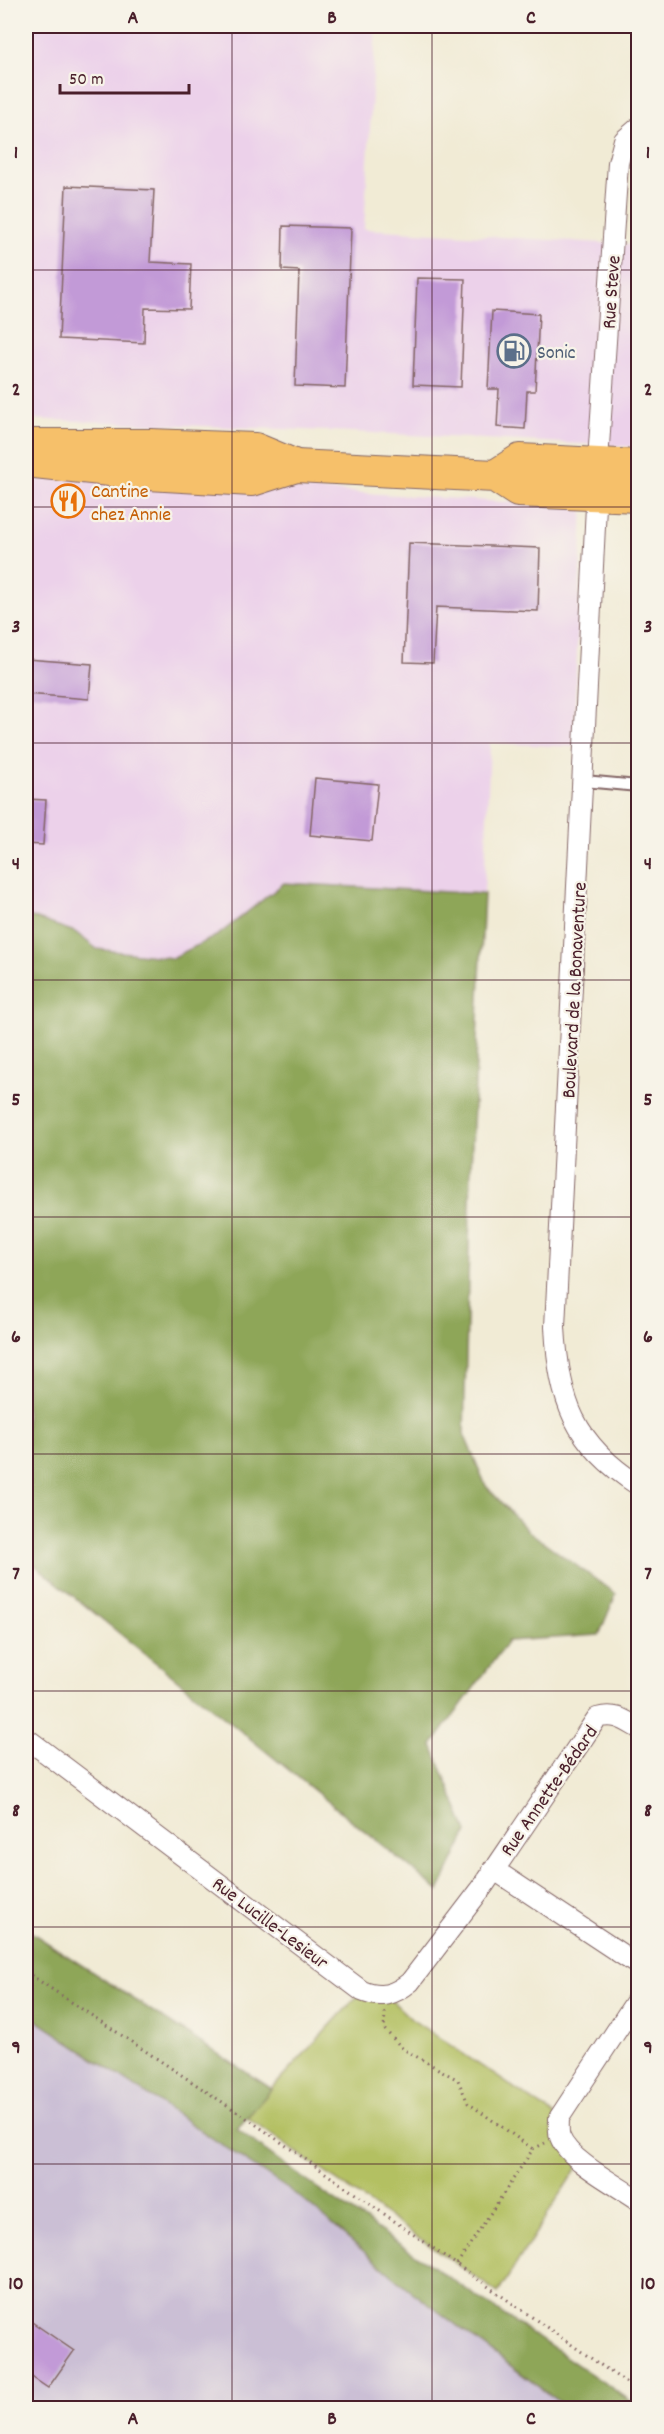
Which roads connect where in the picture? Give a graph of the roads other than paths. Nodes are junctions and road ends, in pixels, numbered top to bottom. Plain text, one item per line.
1 (639, 128) edge
2 (26, 445) edge
3 (26, 461) edge
4 (296, 466) junction
5 (639, 466) edge
6 (598, 479) junction
7 (639, 496) edge
8 (584, 781) junction
9 (639, 786) edge
10 (639, 1485) edge
11 (639, 1728) edge
12 (26, 1738) edge
13 (494, 1869) junction
14 (639, 1965) edge
15 (639, 1998) edge
16 (639, 2200) edge

1 - 6 street, Rue Steve
2 - 4 main road
3 - 4 main road
4 - 6 main road
5 - 6 main road
6 - 7 main road
6 - 8 street, Boulevard de la Bonaventure
8 - 9 lane
8 - 10 street, Boulevard de la Bonaventure
11 - 13 street, Rue Annette-Bédard
12 - 13 street, Rue Lucille-Lesieur
13 - 14 street
15 - 16 street

